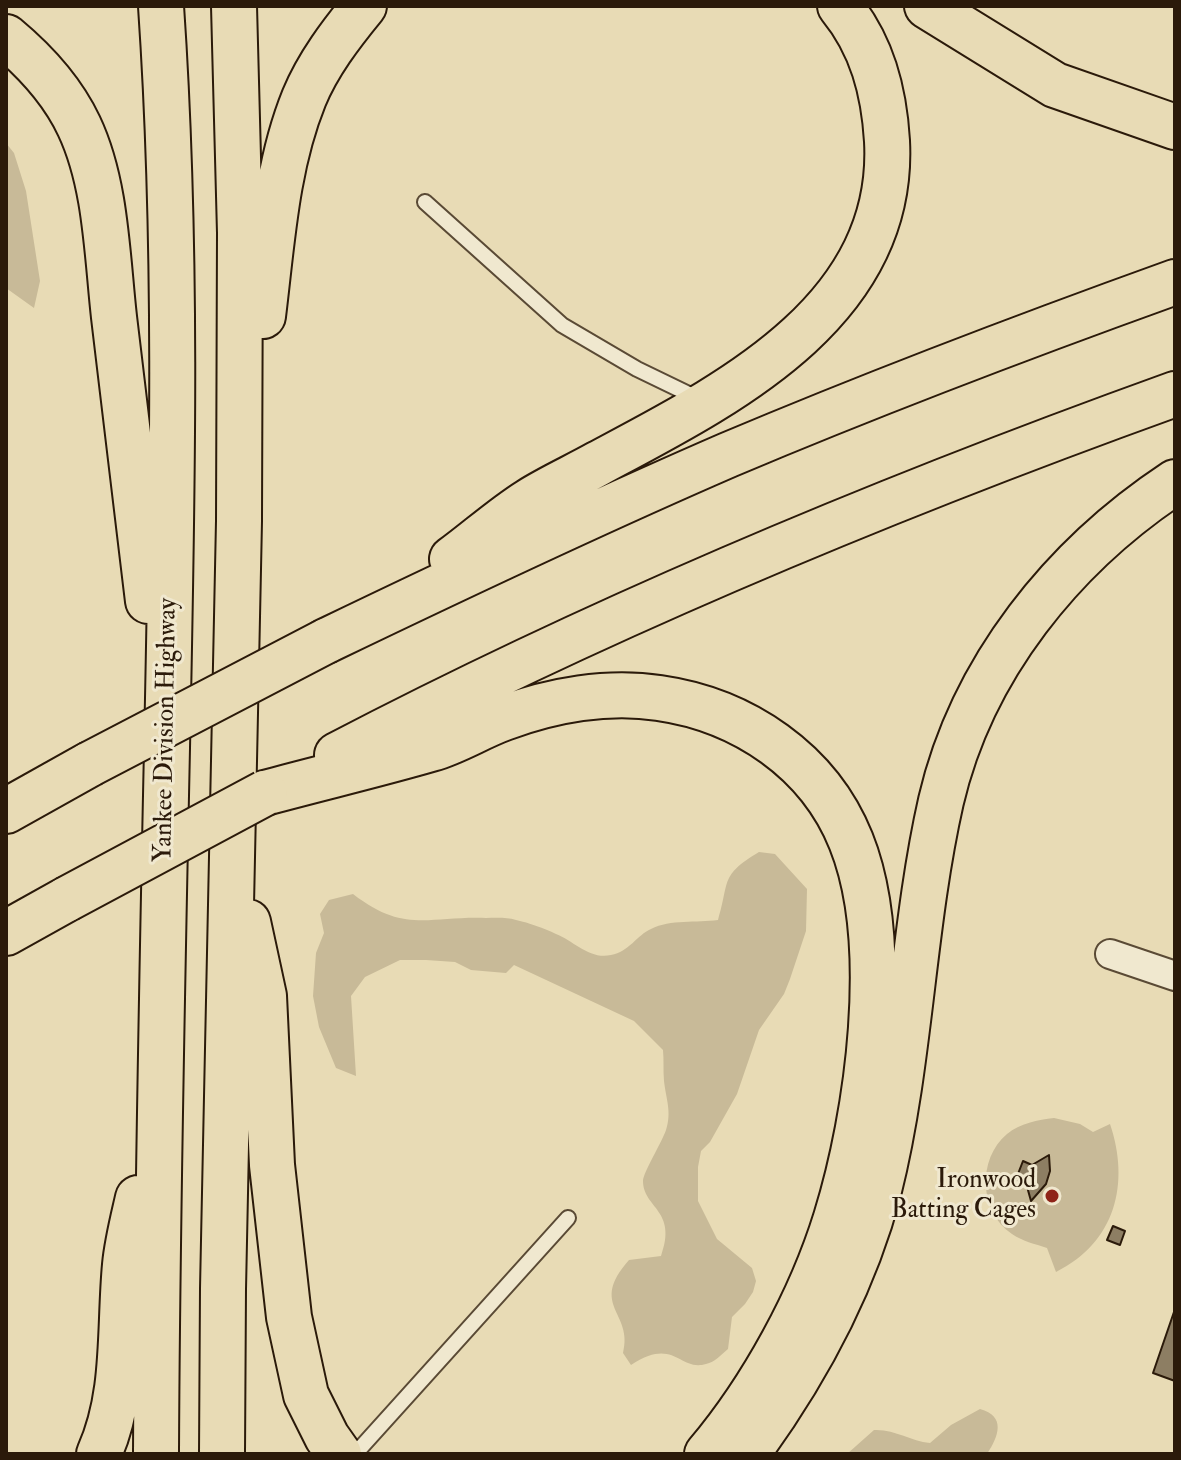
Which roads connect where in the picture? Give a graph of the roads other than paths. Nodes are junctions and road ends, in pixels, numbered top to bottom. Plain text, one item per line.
1 (161, 6) edge
2 (234, 6) edge
3 (364, 6) edge
4 (840, 6) edge
5 (927, 6) edge
6 (6, 37) edge
7 (1175, 127) edge
8 (425, 202) dead end
9 (1175, 282) edge
10 (1175, 394) edge
11 (706, 402) junction
12 (1175, 482) edge
13 (239, 521) junction
14 (376, 617) junction
15 (167, 745) junction
16 (90, 764) junction
17 (323, 770) junction
18 (6, 788) edge
19 (6, 811) edge
20 (232, 852) junction
21 (6, 933) edge
22 (1110, 954) dead end
23 (1175, 976) edge
24 (160, 1086) junction
25 (568, 1218) dead end
26 (99, 1454) edge
27 (156, 1454) edge
28 (222, 1454) edge
29 (339, 1454) edge
30 (355, 1454) edge
31 (707, 1454) edge
32 (747, 1454) edge

1 - 15 highway, Yankee Division Highway
2 - 13 highway
3 - 13 highway
4 - 11 highway
5 - 7 highway
6 - 15 highway
8 - 11 lane
9 - 14 highway
10 - 17 highway
11 - 14 highway
12 - 32 highway
13 - 20 highway
14 - 16 highway, bridge
15 - 24 highway, Yankee Division Highway
16 - 18 highway
16 - 19 highway
17 - 21 highway, bridge
17 - 31 highway
20 - 28 highway
20 - 29 highway
22 - 23 street
24 - 26 highway
24 - 27 highway, Yankee Division Highway
25 - 30 lane

